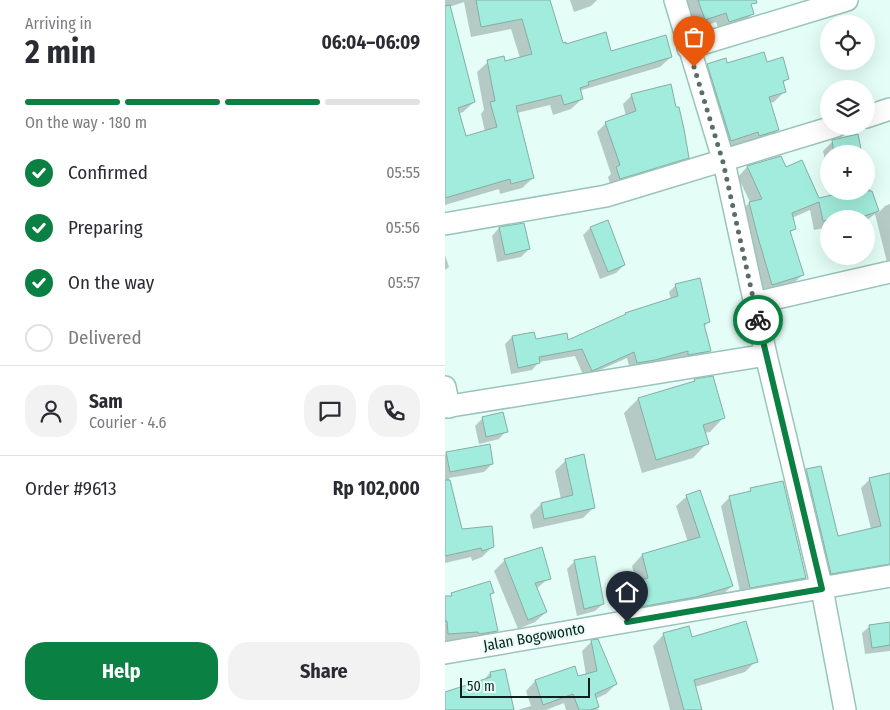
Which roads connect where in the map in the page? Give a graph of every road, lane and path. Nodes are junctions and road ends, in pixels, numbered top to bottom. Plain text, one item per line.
1 (675, 0) edge
2 (847, 0) edge
3 (688, 48) junction
4 (890, 109) edge
5 (875, 114) edge
6 (820, 131) edge
7 (723, 162) junction
8 (445, 224) edge
9 (890, 272) edge
10 (755, 303) junction
11 (766, 355) junction
12 (446, 400) edge
13 (890, 576) edge
14 (822, 589) junction
15 (445, 653) edge
16 (845, 710) edge

1 - 3 street
2 - 3 street
3 - 7 street
4 - 5 street
6 - 7 street
7 - 8 street
7 - 10 street
9 - 10 street
10 - 11 street
11 - 12 street
11 - 14 street
13 - 14 street, Jalan Bogowonto
14 - 15 street, Jalan Bogowonto
14 - 16 street

